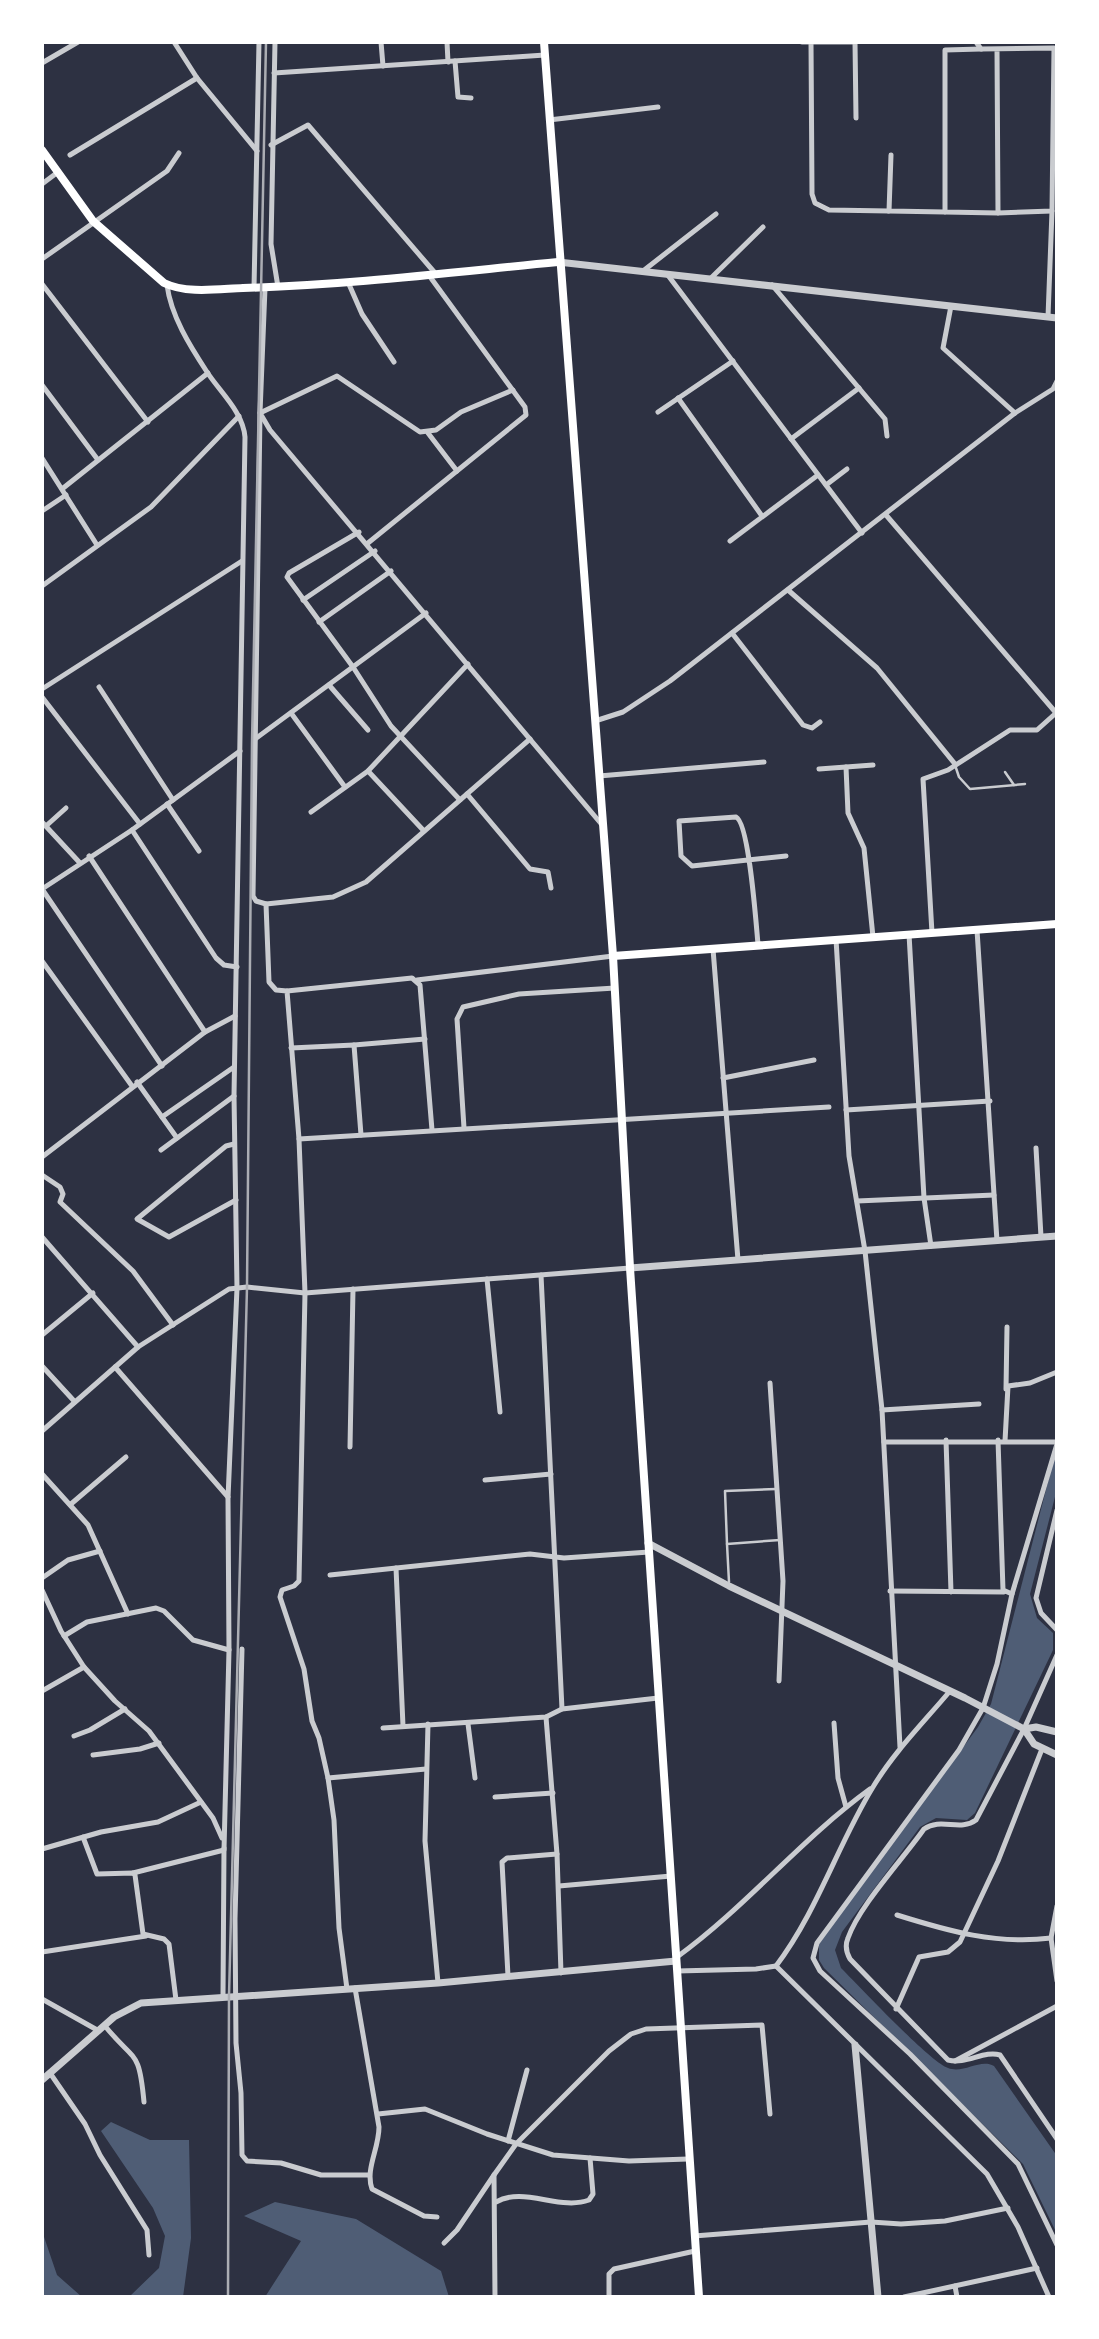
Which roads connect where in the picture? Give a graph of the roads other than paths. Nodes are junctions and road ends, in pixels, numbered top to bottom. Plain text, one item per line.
1 (78, 42) edge
2 (174, 42) edge
3 (259, 42) edge
4 (275, 42) edge
5 (381, 42) edge
6 (447, 42) edge
7 (544, 42) edge
8 (802, 42) edge
9 (811, 42) edge
10 (976, 42) edge
11 (981, 49) junction
12 (997, 49) junction
13 (545, 55) junction
14 (452, 61) junction
15 (42, 63) edge
16 (383, 66) junction
17 (274, 73) junction
18 (197, 78) junction
19 (471, 98) dead end
20 (658, 107) dead end
21 (856, 118) dead end
22 (549, 120) junction
23 (271, 145) junction
24 (42, 150) edge
25 (257, 151) junction
26 (179, 153) dead end
27 (70, 155) dead end
28 (891, 155) dead end
29 (58, 172) junction
30 (42, 184) edge
31 (890, 211) junction
32 (1052, 211) junction
33 (945, 212) junction
34 (998, 213) junction
35 (716, 214) dead end
36 (93, 220) junction
37 (763, 227) dead end
38 (42, 259) edge
39 (558, 262) junction
40 (643, 271) junction
41 (431, 274) junction
42 (667, 274) junction
43 (712, 278) junction
44 (348, 282) junction
45 (42, 284) edge
46 (167, 285) junction
47 (772, 285) junction
48 (278, 287) junction
49 (254, 288) junction
50 (265, 288) junction
51 (951, 306) junction
52 (1048, 317) junction
53 (1057, 318) edge
54 (733, 361) junction
55 (394, 362) dead end
56 (208, 373) junction
57 (1057, 381) edge
58 (42, 385) edge
59 (859, 388) junction
60 (1053, 389) junction
61 (513, 390) junction
62 (1057, 397) edge
63 (678, 398) junction
64 (260, 412) junction
65 (658, 412) dead end
66 (1015, 413) junction
67 (239, 416) junction
68 (148, 422) junction
69 (428, 433) junction
70 (887, 436) dead end
71 (791, 439) junction
72 (42, 458) edge
73 (98, 460) junction
74 (847, 469) dead end
75 (457, 471) junction
76 (818, 475) junction
77 (826, 485) junction
78 (64, 492) junction
79 (42, 511) edge
80 (886, 515) junction
81 (762, 516) junction
82 (359, 532) junction
83 (862, 533) junction
84 (730, 541) dead end
85 (368, 543) junction
86 (97, 545) junction
87 (375, 551) junction
88 (242, 561) junction
89 (391, 571) junction
90 (42, 586) edge
91 (788, 590) junction
92 (303, 600) junction
93 (426, 613) junction
94 (319, 622) junction
95 (732, 633) junction
96 (468, 664) junction
97 (353, 667) junction
98 (329, 685) junction
99 (99, 687) dead end
100 (42, 689) edge
101 (42, 697) edge
102 (291, 713) junction
103 (1057, 714) edge
104 (595, 720) junction
105 (820, 722) dead end
106 (368, 730) dead end
107 (400, 735) junction
108 (255, 739) junction
109 (530, 739) junction
110 (240, 751) junction
111 (764, 762) dead end
112 (955, 764) junction
113 (873, 765) dead end
114 (846, 767) junction
115 (819, 769) dead end
116 (368, 771) junction
117 (1004, 772) dead end
118 (599, 776) junction
119 (1025, 784) dead end
120 (1014, 785) junction
121 (345, 787) junction
122 (467, 794) junction
123 (460, 800) junction
124 (170, 802) junction
125 (66, 808) dead end
126 (311, 812) dead end
127 (44, 824) edge
128 (140, 824) junction
129 (603, 826) junction
130 (132, 830) junction
131 (424, 831) junction
132 (199, 851) dead end
133 (89, 856) junction
134 (786, 856) dead end
135 (748, 860) junction
136 (80, 863) junction
137 (551, 888) dead end
138 (42, 890) edge
139 (266, 904) junction
140 (1057, 924) edge
141 (977, 929) junction
142 (932, 933) junction
143 (909, 934) junction
144 (873, 937) junction
145 (836, 939) junction
146 (758, 944) junction
147 (713, 949) junction
148 (613, 956) junction
149 (42, 961) edge
150 (237, 967) junction
151 (417, 980) junction
152 (615, 988) junction
153 (287, 992) junction
154 (235, 1016) junction
155 (205, 1032) junction
156 (425, 1039) junction
157 (354, 1045) junction
158 (291, 1048) junction
159 (814, 1060) dead end
160 (162, 1066) junction
161 (234, 1067) junction
162 (723, 1078) junction
163 (135, 1084) junction
164 (234, 1096) junction
165 (990, 1101) junction
166 (919, 1105) junction
167 (829, 1107) dead end
168 (846, 1110) junction
169 (726, 1112) junction
170 (162, 1117) junction
171 (622, 1119) junction
172 (464, 1128) junction
173 (432, 1130) junction
174 (361, 1135) junction
175 (177, 1138) junction
176 (299, 1139) junction
177 (234, 1144) junction
178 (1036, 1148) dead end
179 (161, 1150) dead end
180 (42, 1157) edge
181 (42, 1175) edge
182 (994, 1195) junction
183 (924, 1198) junction
184 (236, 1200) junction
185 (857, 1201) junction
186 (1057, 1236) edge
187 (42, 1237) edge
188 (1041, 1237) junction
189 (997, 1241) junction
190 (931, 1246) junction
191 (864, 1251) junction
192 (738, 1261) junction
193 (631, 1268) junction
194 (541, 1275) junction
195 (487, 1279) junction
196 (237, 1288) junction
197 (353, 1289) junction
198 (93, 1293) junction
199 (305, 1293) junction
200 (173, 1325) junction
201 (1007, 1327) dead end
202 (42, 1335) edge
203 (138, 1347) junction
204 (42, 1366) edge
205 (115, 1367) junction
206 (1057, 1372) edge
207 (769, 1382) dead end
208 (1006, 1388) junction
209 (75, 1402) junction
210 (979, 1404) dead end
211 (882, 1410) junction
212 (500, 1412) dead end
213 (42, 1431) edge
214 (946, 1440) junction
215 (1002, 1440) junction
216 (884, 1442) junction
217 (1057, 1443) edge
218 (350, 1447) dead end
219 (126, 1457) dead end
220 (42, 1474) edge
221 (551, 1474) junction
222 (485, 1480) dead end
223 (779, 1489) junction
224 (228, 1498) junction
225 (71, 1504) junction
226 (1057, 1510) edge
227 (782, 1540) junction
228 (727, 1544) junction
229 (649, 1548) junction
230 (100, 1551) junction
231 (555, 1556) junction
232 (396, 1568) junction
233 (330, 1574) dead end
234 (42, 1578) edge
235 (729, 1586) junction
236 (42, 1590) edge
237 (890, 1591) junction
238 (951, 1592) junction
239 (1004, 1592) junction
240 (1012, 1594) junction
241 (783, 1612) junction
242 (128, 1614) junction
243 (1057, 1630) edge
244 (64, 1636) junction
245 (242, 1649) dead end
246 (229, 1650) junction
247 (1057, 1656) edge
248 (896, 1666) junction
249 (84, 1667) junction
250 (779, 1681) dead end
251 (42, 1690) edge
252 (950, 1692) junction
253 (658, 1699) junction
254 (125, 1709) junction
255 (562, 1709) junction
256 (985, 1709) junction
257 (546, 1717) junction
258 (834, 1723) dead end
259 (428, 1724) junction
260 (468, 1724) junction
261 (403, 1726) junction
262 (383, 1728) dead end
263 (1022, 1728) junction
264 (1057, 1732) edge
265 (74, 1736) dead end
266 (159, 1743) junction
267 (900, 1748) junction
268 (1042, 1749) junction
269 (93, 1755) dead end
270 (1057, 1755) edge
271 (426, 1769) junction
272 (328, 1778) junction
273 (475, 1778) dead end
274 (873, 1788) junction
275 (553, 1793) junction
276 (495, 1797) dead end
277 (201, 1802) junction
278 (845, 1807) junction
279 (83, 1837) junction
280 (42, 1849) edge
281 (225, 1850) junction
282 (557, 1854) junction
283 (133, 1873) junction
284 (671, 1876) junction
285 (559, 1886) junction
286 (1057, 1906) edge
287 (897, 1915) dead end
288 (964, 1934) junction
289 (146, 1936) junction
290 (1051, 1938) junction
291 (42, 1952) edge
292 (676, 1959) junction
293 (776, 1966) junction
294 (677, 1971) junction
295 (561, 1973) junction
296 (508, 1976) junction
297 (1057, 1981) edge
298 (438, 1983) junction
299 (351, 1989) junction
300 (223, 1995) junction
301 (236, 1995) junction
302 (42, 1999) edge
303 (176, 2000) junction
304 (1057, 2006) edge
305 (896, 2009) junction
306 (102, 2028) junction
307 (680, 2028) junction
308 (855, 2045) junction
309 (954, 2062) junction
310 (527, 2070) dead end
311 (50, 2073) junction
312 (42, 2080) edge
313 (144, 2102) dead end
314 (378, 2114) junction
315 (770, 2114) dead end
316 (1057, 2139) edge
317 (508, 2141) junction
318 (516, 2144) junction
319 (590, 2158) junction
320 (688, 2159) junction
321 (369, 2175) junction
322 (494, 2175) junction
323 (496, 2202) junction
324 (1008, 2208) junction
325 (437, 2217) dead end
326 (871, 2222) junction
327 (694, 2235) junction
328 (443, 2243) dead end
329 (1057, 2245) edge
330 (695, 2251) junction
331 (149, 2255) dead end
332 (1037, 2269) junction
333 (955, 2286) junction
334 (495, 2297) edge
335 (609, 2297) edge
336 (699, 2297) edge
337 (878, 2297) edge
338 (904, 2297) edge
339 (957, 2297) edge
340 (1049, 2297) edge

1 - 15 street
2 - 18 street
3 - 25 street
4 - 17 street
5 - 16 street
6 - 14 street
7 - 13 main road
8 - 9 street
9 - 21 street
9 - 31 street
10 - 11 street
11 - 12 street
11 - 33 street
12 - 32 street
12 - 34 street
13 - 14 street
13 - 22 main road
14 - 16 street
14 - 19 street
16 - 17 street
17 - 23 street
18 - 25 street
18 - 27 street
20 - 22 street
22 - 39 main road
23 - 41 street
23 - 48 street
24 - 29 main road
25 - 49 street
26 - 36 street
28 - 31 street
29 - 30 street
29 - 36 main road
31 - 33 street
32 - 34 street
32 - 52 street
33 - 34 street
35 - 40 street
36 - 38 street
36 - 46 main road
37 - 43 street
39 - 40 street
39 - 41 main road
39 - 104 main road
40 - 42 street
41 - 44 main road
41 - 61 street
42 - 43 street
42 - 54 street
43 - 47 street
44 - 48 main road
44 - 55 street
45 - 68 street
46 - 49 main road
46 - 56 street
47 - 51 street
47 - 59 street
48 - 50 main road
49 - 50 main road
50 - 64 street
51 - 52 street
51 - 66 street
52 - 53 street
54 - 63 street
54 - 71 street
56 - 67 street
56 - 68 street
57 - 60 street
58 - 73 street
59 - 70 street
59 - 71 street
60 - 62 street
60 - 66 street
61 - 69 street
61 - 75 street
63 - 65 street
63 - 81 street
64 - 69 street
64 - 82 street
64 - 108 street
66 - 80 street
67 - 86 street
67 - 88 street
68 - 73 street
69 - 75 street
71 - 76 street
72 - 78 street
73 - 78 street
74 - 77 street
75 - 85 street
76 - 77 street
76 - 81 street
77 - 83 street
78 - 79 street
78 - 86 street
80 - 83 street
80 - 103 street
81 - 84 street
82 - 85 street
82 - 92 street
83 - 91 street
85 - 87 street
86 - 90 street
87 - 89 street
87 - 92 street
88 - 100 street
88 - 110 street
89 - 93 street
89 - 94 street
91 - 95 street
91 - 112 street
92 - 94 street
93 - 96 street
93 - 97 street
94 - 97 street
95 - 104 street
95 - 105 street
96 - 107 street
96 - 109 street
97 - 98 street
97 - 107 street
98 - 102 street
98 - 106 street
99 - 124 street
101 - 128 street
102 - 108 street
102 - 121 street
103 - 112 street
104 - 118 main road
107 - 116 street
107 - 123 street
108 - 139 street
109 - 122 street
109 - 129 street
110 - 124 street
110 - 150 street
111 - 118 street
112 - 120 lane
112 - 142 street
113 - 114 street
114 - 115 street
114 - 144 street
116 - 121 street
116 - 131 street
117 - 120 lane
118 - 129 main road
119 - 120 lane
121 - 126 street
122 - 123 street
122 - 137 street
123 - 131 street
124 - 128 street
124 - 132 street
125 - 127 street
127 - 136 street
128 - 130 street
129 - 148 main road
130 - 133 street
130 - 150 street
131 - 139 street
133 - 136 street
133 - 155 street
134 - 135 street
135 - 135 street
135 - 146 street
136 - 138 street
138 - 160 street
139 - 153 street
140 - 141 main road
141 - 142 main road
141 - 165 street
142 - 143 main road
143 - 144 main road
143 - 166 street
144 - 145 main road
145 - 146 main road
145 - 168 street
146 - 147 main road
147 - 148 main road
147 - 162 street
148 - 151 street
148 - 152 main road
149 - 163 street
150 - 154 street
151 - 153 street
151 - 156 street
152 - 171 main road
152 - 172 street
153 - 158 street
154 - 155 street
154 - 161 street
155 - 160 street
156 - 157 street
156 - 173 street
157 - 158 street
157 - 174 street
158 - 176 street
159 - 162 street
160 - 163 street
161 - 164 street
161 - 170 street
162 - 169 street
163 - 170 street
163 - 180 street
164 - 175 street
164 - 177 street
165 - 166 street
165 - 182 street
166 - 168 street
166 - 183 street
167 - 169 street
168 - 185 street
169 - 171 street
169 - 192 street
170 - 175 street
171 - 172 street
171 - 193 main road
172 - 173 street
173 - 174 street
174 - 176 street
175 - 179 street
176 - 199 street
177 - 184 street
177 - 184 street
178 - 188 street
181 - 200 street
182 - 183 street
182 - 189 street
183 - 185 street
183 - 190 street
184 - 196 street
185 - 191 street
186 - 188 street
187 - 198 street
188 - 189 street
189 - 190 street
190 - 191 street
191 - 192 street
191 - 211 street
192 - 193 street
193 - 194 street
193 - 229 main road
194 - 195 street
194 - 221 street
195 - 197 street
195 - 212 street
196 - 199 street
196 - 200 street
196 - 224 street
197 - 199 street
197 - 218 street
198 - 202 street
198 - 203 street
199 - 272 street
200 - 203 street
201 - 208 street
203 - 205 street
204 - 209 street
205 - 209 street
205 - 224 street
206 - 208 street
207 - 223 street
208 - 215 street
209 - 213 street
210 - 211 street
211 - 216 street
214 - 215 street
214 - 216 street
214 - 238 street
215 - 217 street
215 - 239 street
216 - 237 street
217 - 240 street
219 - 225 street
220 - 225 street
221 - 222 street
221 - 231 street
223 - 227 street
223 - 228 lane
224 - 246 street
225 - 230 street
226 - 243 street
227 - 228 lane
227 - 241 street
228 - 235 lane
229 - 231 street
229 - 235 street
229 - 253 main road
230 - 234 street
230 - 242 street
231 - 232 street
231 - 255 street
232 - 233 street
232 - 261 street
235 - 241 street
236 - 244 street
237 - 238 street
237 - 248 street
238 - 239 street
239 - 240 street
240 - 256 street
241 - 248 street
241 - 250 street
242 - 244 street
242 - 246 street
244 - 249 street
245 - 301 street
246 - 281 street
247 - 263 street
248 - 252 street
248 - 267 street
249 - 251 street
249 - 254 street
252 - 256 street
252 - 267 street
253 - 255 street
253 - 284 main road
254 - 265 street
254 - 266 street
255 - 257 street
256 - 263 street
256 - 329 street
257 - 260 street
257 - 275 street
258 - 278 street
259 - 260 street
259 - 261 street
259 - 271 street
260 - 273 street
261 - 262 street
263 - 264 street
263 - 268 street
263 - 305 street
266 - 269 street
266 - 277 street
267 - 274 street
268 - 270 street
268 - 288 street
271 - 272 street
271 - 298 street
272 - 299 street
274 - 278 street
274 - 293 street
275 - 276 street
275 - 282 street
277 - 279 street
277 - 281 street
278 - 292 street
279 - 280 street
279 - 283 street
281 - 283 street
281 - 300 street
282 - 285 street
282 - 296 street
283 - 289 street
284 - 285 street
284 - 292 main road
285 - 295 street
286 - 290 street
287 - 288 street
288 - 290 street
288 - 305 street
289 - 291 street
289 - 303 street
290 - 297 street
292 - 294 main road
292 - 295 street
293 - 294 street
293 - 308 street
294 - 307 main road
295 - 296 street
296 - 298 street
298 - 299 street
299 - 301 street
299 - 314 street
300 - 301 street
300 - 303 street
301 - 321 street
302 - 306 street
303 - 306 street
304 - 309 street
305 - 309 street
306 - 311 street
306 - 313 street
307 - 315 street
307 - 318 street
307 - 320 main road
308 - 324 street
308 - 326 street
309 - 316 street
310 - 317 street
311 - 312 street
311 - 331 street
314 - 317 street
314 - 321 street
317 - 318 street
318 - 319 street
318 - 322 street
319 - 320 street
319 - 323 street
320 - 327 main road
321 - 325 street
322 - 323 street
322 - 328 street
323 - 334 street
324 - 326 street
324 - 332 street
326 - 327 street
326 - 337 street
327 - 330 main road
330 - 335 street
330 - 336 main road
332 - 333 street
332 - 340 street
333 - 338 street
333 - 339 street

